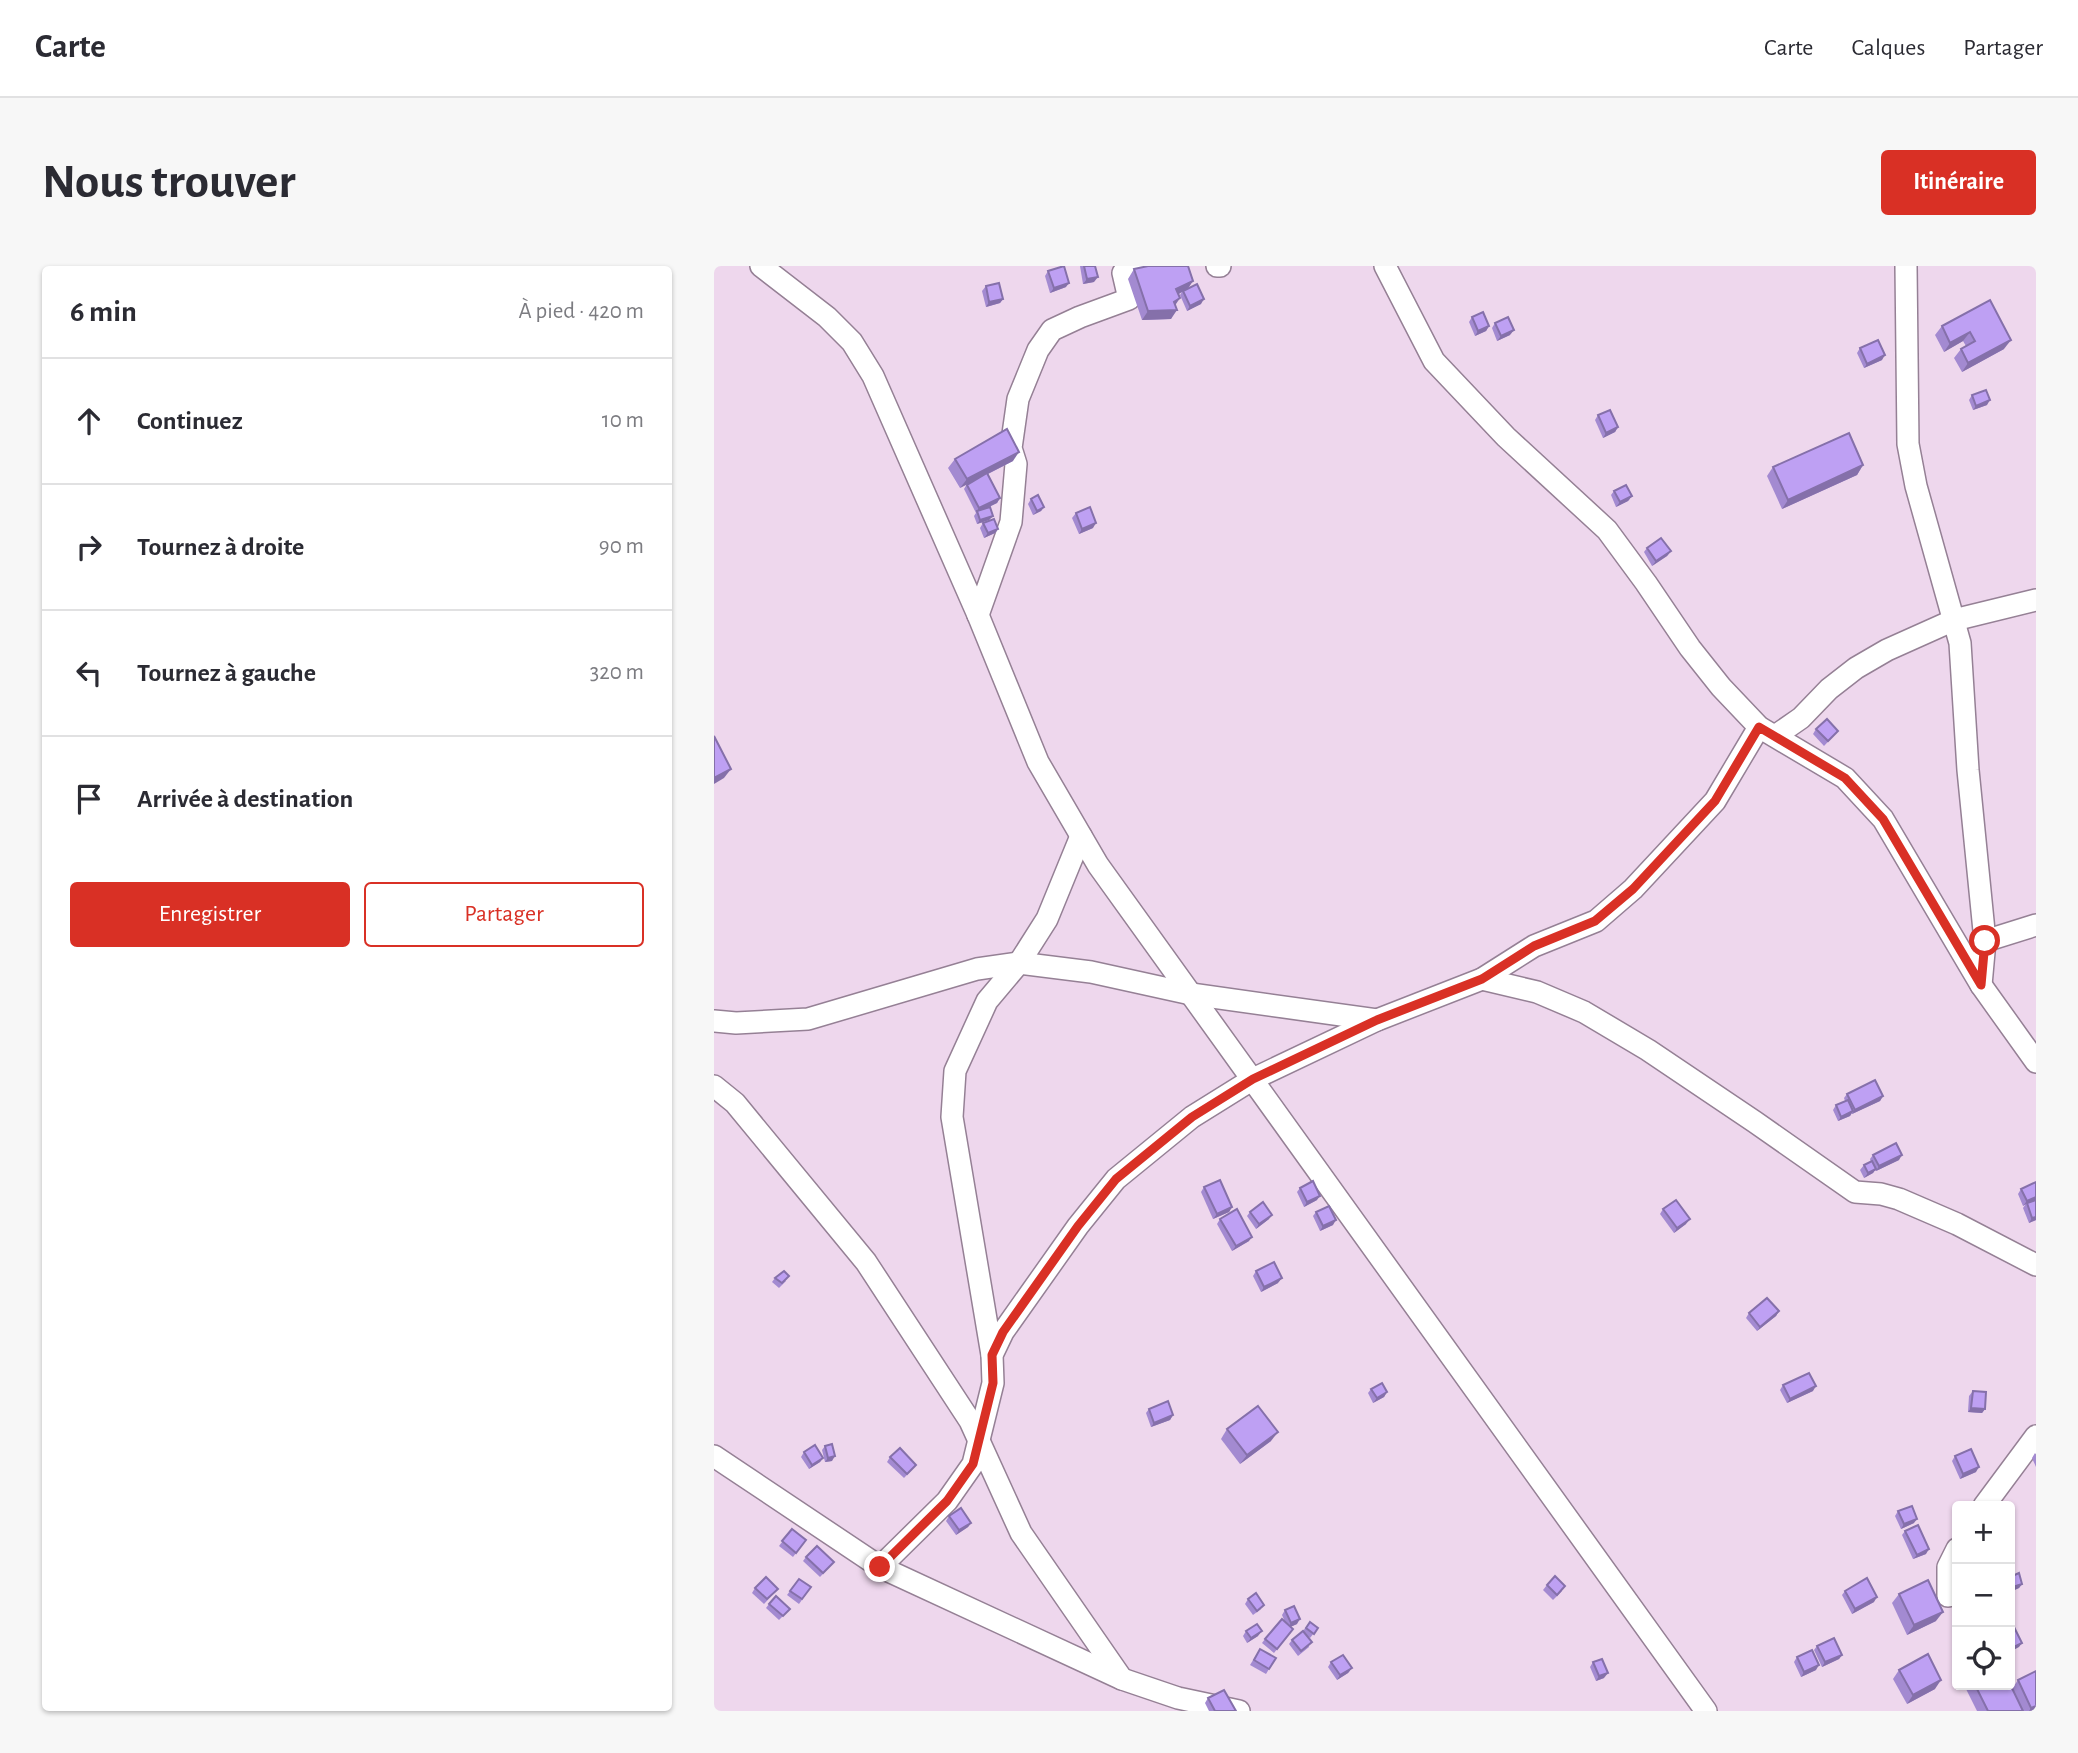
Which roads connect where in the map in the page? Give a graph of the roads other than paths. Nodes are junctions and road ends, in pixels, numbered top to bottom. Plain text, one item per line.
1 (761, 266) edge
2 (1138, 266) edge
3 (1385, 266) edge
4 (1906, 266) edge
5 (2036, 600) edge
6 (978, 615) junction
7 (1954, 620) junction
8 (1767, 732) junction
9 (1081, 836) junction
10 (2036, 925) edge
11 (1985, 941) junction
12 (1019, 962) junction
13 (1482, 979) junction
14 (1981, 985) junction
15 (1191, 994) junction
16 (1377, 1020) junction
17 (714, 1021) edge
18 (2036, 1062) edge
19 (1253, 1079) junction
20 (714, 1086) edge
21 (2036, 1265) edge
22 (992, 1355) junction
23 (2036, 1436) edge
24 (979, 1441) junction
25 (714, 1456) edge
26 (1988, 1501) edge
27 (1952, 1559) edge
28 (880, 1567) junction
29 (1948, 1596) dead end
30 (1122, 1679) junction
31 (1172, 1704) edge
32 (1239, 1711) edge
33 (1706, 1711) edge

1 - 6 street
2 - 6 street
3 - 8 street
4 - 7 street
5 - 7 street
6 - 9 street
7 - 8 street
7 - 11 street
8 - 13 street
8 - 14 street
9 - 12 street
9 - 15 street
10 - 11 street
11 - 14 street
12 - 15 street
12 - 17 street
12 - 22 street
13 - 16 street
13 - 21 street
14 - 18 street
15 - 16 street
15 - 19 street
16 - 19 street
19 - 22 street
19 - 33 street
20 - 24 street
22 - 24 street
23 - 26 street
24 - 28 street
24 - 30 street
25 - 28 street
27 - 29 street
28 - 30 street
30 - 31 street
31 - 32 street

